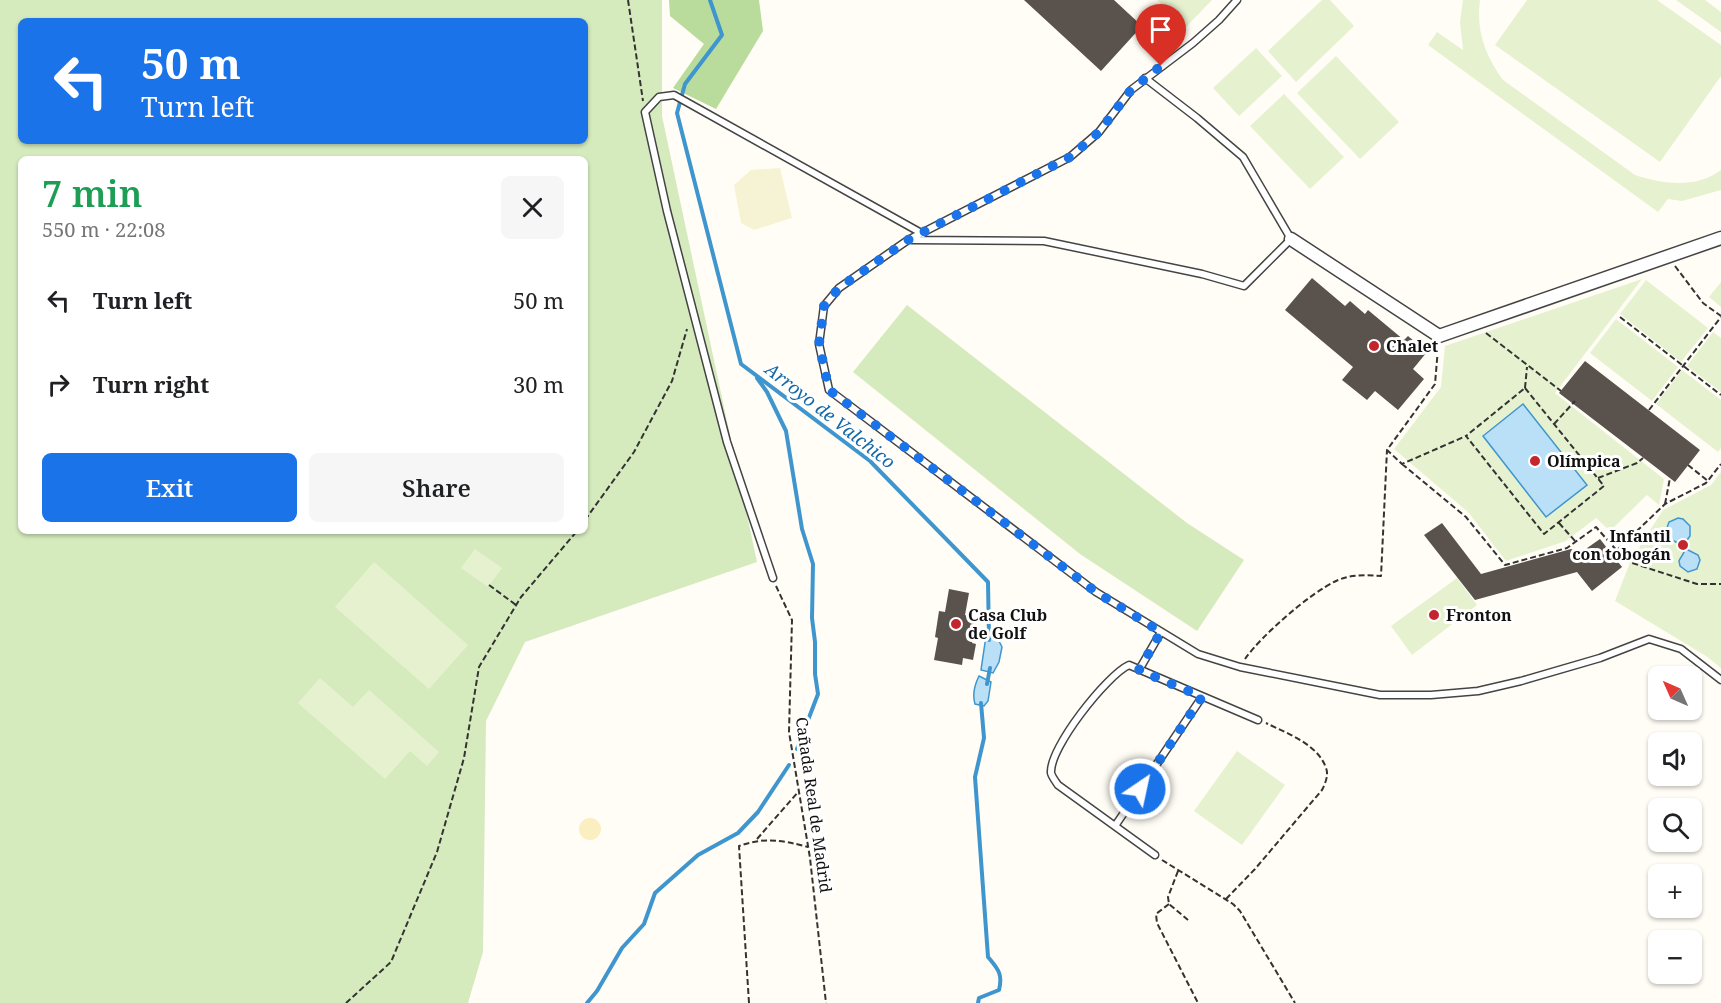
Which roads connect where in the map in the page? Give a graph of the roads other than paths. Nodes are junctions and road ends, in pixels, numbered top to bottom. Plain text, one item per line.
1 (1237, 0) edge
2 (1144, 78) junction
3 (922, 234) junction
4 (1721, 238) edge
5 (1291, 239) junction
6 (908, 240) junction
7 (773, 578) road end
8 (1161, 632) junction
9 (1139, 670) junction
10 (1721, 680) edge
11 (1202, 697) junction
12 (1258, 720) road end
13 (1115, 826) junction
14 (1155, 855) road end

1 - 2 lane
2 - 3 lane
2 - 5 lane
3 - 6 lane
3 - 7 lane
4 - 5 street
5 - 6 lane
6 - 8 lane
8 - 9 lane
8 - 10 lane
9 - 11 lane
9 - 13 lane
11 - 12 lane
11 - 13 lane
13 - 14 lane

